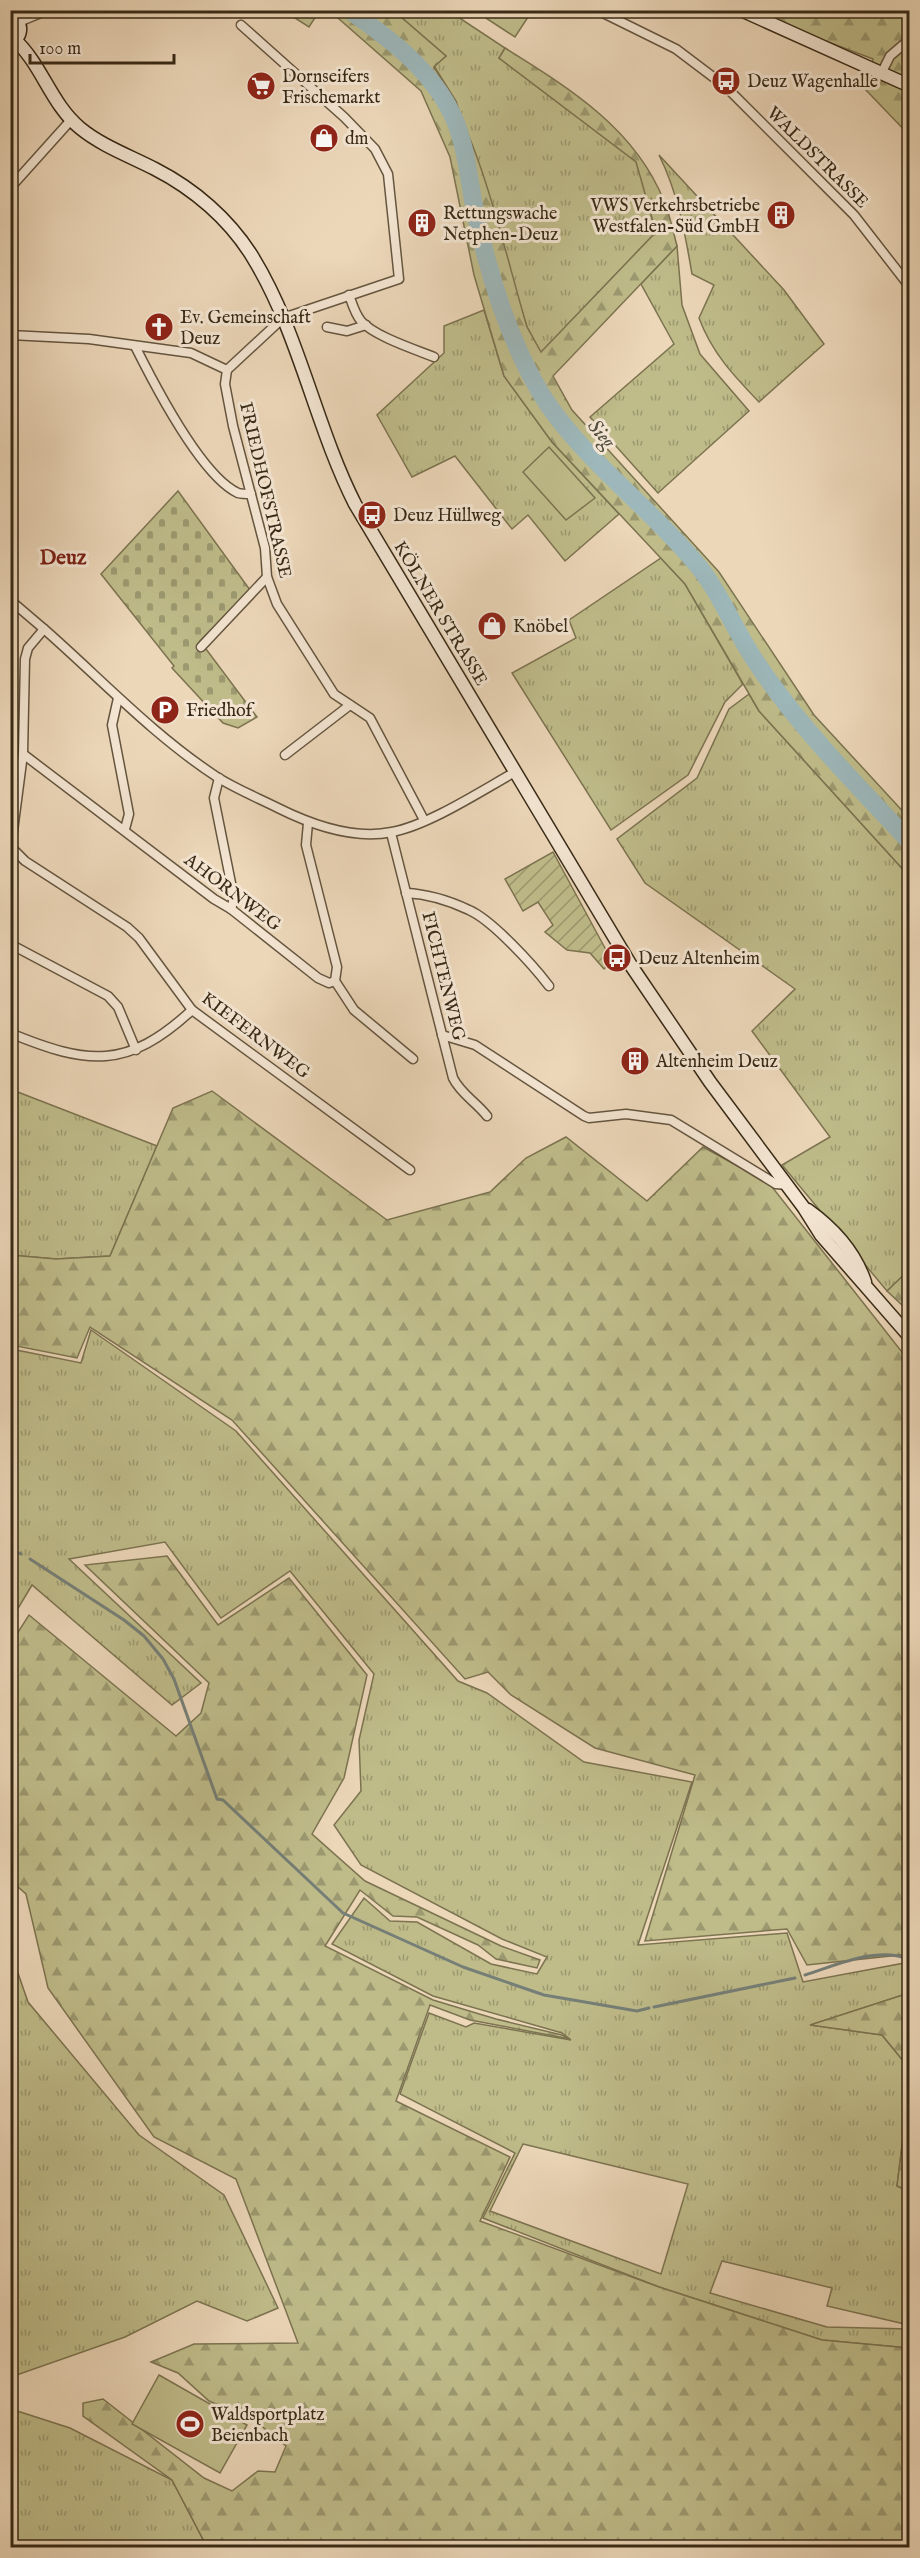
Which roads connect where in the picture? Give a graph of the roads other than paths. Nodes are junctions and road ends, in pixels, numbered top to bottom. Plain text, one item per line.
1 (48, 10) edge
2 (597, 10) edge
3 (741, 10) edge
4 (15, 18) edge
5 (241, 25) dead end
6 (909, 39) edge
7 (14, 45) edge
8 (881, 74) junction
9 (909, 86) edge
10 (71, 120) junction
11 (10, 188) edge
12 (909, 287) edge
13 (349, 295) junction
14 (283, 318) junction
15 (366, 325) junction
16 (327, 327) dead end
17 (10, 335) edge
18 (135, 346) junction
19 (434, 357) dead end
20 (227, 370) junction
21 (251, 494) junction
22 (267, 577) junction
23 (10, 600) edge
24 (44, 629) junction
25 (201, 647) dead end
26 (118, 698) junction
27 (350, 705) junction
28 (23, 754) junction
29 (285, 755) dead end
30 (516, 772) junction
31 (219, 778) junction
32 (424, 820) junction
33 (308, 823) junction
34 (125, 829) junction
35 (391, 833) junction
36 (11, 849) edge
37 (406, 893) junction
38 (231, 909) junction
39 (10, 944) edge
40 (335, 981) junction
41 (549, 986) dead end
42 (192, 1010) junction
43 (10, 1033) edge
44 (442, 1035) junction
45 (136, 1050) junction
46 (413, 1059) dead end
47 (487, 1116) dead end
48 (410, 1170) dead end
49 (787, 1185) junction
50 (909, 1317) edge
51 (907, 1332) edge

1 - 4 street
2 - 12 street, WALDSTRASSE
3 - 8 main road
4 - 7 main road
5 - 13 street
6 - 8 street
7 - 10 main road, KÖLNER STRASSE
8 - 9 main road
10 - 11 street
10 - 14 main road, KÖLNER STRASSE
13 - 14 street
13 - 15 street
14 - 20 street
14 - 30 main road, KÖLNER STRASSE
15 - 16 street
15 - 19 street
17 - 18 street
18 - 20 street
18 - 21 street
20 - 21 street, FRIEDHOFSTRASSE
21 - 22 street, FRIEDHOFSTRASSE
22 - 25 street
22 - 27 street, FRIEDHOFSTRASSE
23 - 24 street
24 - 26 street
24 - 28 street
26 - 31 street
26 - 34 street
27 - 29 street
27 - 32 street, FRIEDHOFSTRASSE
28 - 34 street, AHORNWEG
28 - 36 street
30 - 32 street
30 - 49 main road, KÖLNER STRASSE
31 - 33 street
31 - 38 street
32 - 35 street
33 - 35 street
33 - 40 street
34 - 38 street, AHORNWEG
35 - 37 street, FICHTENWEG
36 - 42 street, KIEFERNWEG
37 - 41 street
37 - 44 street, FICHTENWEG
38 - 40 street, AHORNWEG
39 - 45 street
40 - 46 street
42 - 45 street
42 - 48 street, KIEFERNWEG
43 - 45 street
44 - 47 street, FICHTENWEG
44 - 49 street
49 - 51 main road, KÖLNER STRASSE
50 - 51 street

